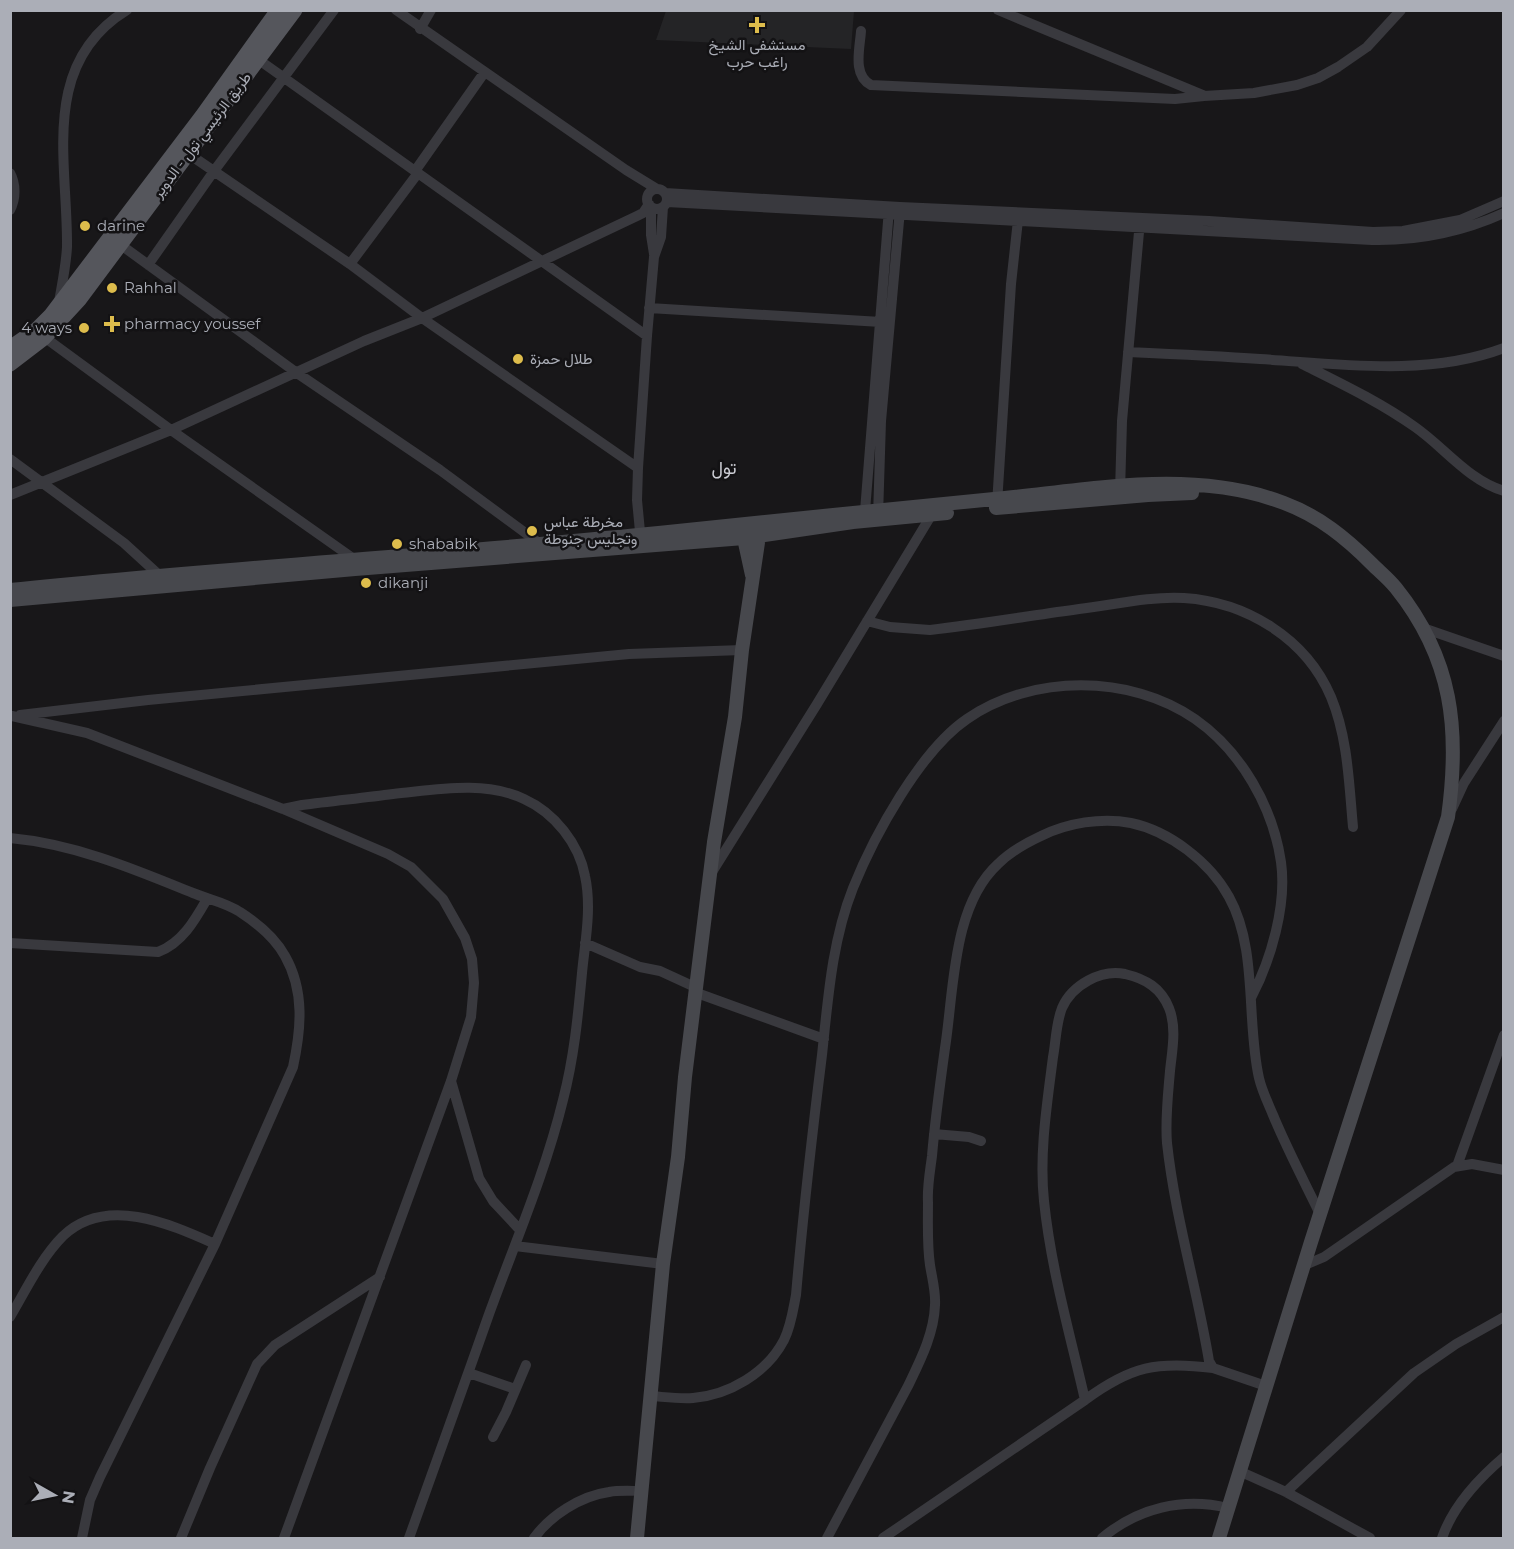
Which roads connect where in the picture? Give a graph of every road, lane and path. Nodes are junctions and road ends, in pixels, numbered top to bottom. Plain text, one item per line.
1 (127, 10) edge
2 (278, 10) edge
3 (295, 10) edge
4 (334, 10) edge
5 (396, 10) edge
6 (431, 10) edge
7 (998, 10) edge
8 (1401, 10) edge
9 (420, 29) junction
10 (861, 31) dead end
11 (259, 60) junction
12 (484, 73) junction
13 (284, 77) junction
14 (1204, 96) junction
15 (183, 150) junction
16 (626, 170) junction
17 (214, 171) junction
18 (416, 172) junction
19 (10, 173) edge
20 (663, 198) junction
21 (1503, 201) edge
22 (649, 203) junction
23 (10, 210) edge
24 (894, 210) junction
25 (1503, 213) edge
26 (1018, 220) junction
27 (1140, 222) junction
28 (120, 245) junction
29 (654, 257) junction
30 (542, 260) junction
31 (350, 264) junction
32 (148, 265) junction
33 (58, 306) junction
34 (649, 308) junction
35 (422, 318) junction
36 (881, 322) junction
37 (40, 334) junction
38 (647, 336) junction
39 (10, 348) edge
40 (1503, 348) edge
41 (1128, 352) junction
42 (883, 357) junction
43 (1299, 362) junction
44 (10, 364) edge
45 (297, 373) junction
46 (171, 430) junction
47 (10, 459) edge
48 (638, 468) junction
49 (42, 484) junction
50 (1503, 491) edge
51 (1120, 492) junction
52 (10, 495) edge
53 (997, 503) junction
54 (874, 514) junction
55 (932, 514) junction
56 (760, 521) junction
57 (741, 523) junction
58 (761, 536) junction
59 (744, 538) junction
60 (640, 540) junction
61 (539, 549) junction
62 (354, 564) junction
63 (752, 577) junction
64 (160, 581) junction
65 (10, 590) edge
66 (10, 600) edge
67 (867, 621) junction
68 (1423, 628) junction
69 (742, 650) junction
70 (1503, 656) edge
71 (11, 716) edge
72 (1503, 721) edge
73 (283, 809) junction
74 (1448, 817) junction
75 (1353, 827) dead end
76 (10, 838) edge
77 (710, 874) junction
78 (207, 899) junction
79 (10, 943) edge
80 (585, 943) junction
81 (697, 991) junction
82 (1251, 998) junction
83 (1503, 1035) edge
84 (824, 1039) junction
85 (451, 1081) junction
86 (934, 1134) junction
87 (981, 1141) dead end
88 (1457, 1166) junction
89 (1503, 1170) edge
90 (1320, 1214) junction
91 (520, 1230) junction
92 (215, 1244) junction
93 (515, 1246) junction
94 (663, 1264) junction
95 (1305, 1265) junction
96 (381, 1276) junction
97 (10, 1317) edge
98 (1503, 1317) edge
99 (525, 1365) dead end
100 (1213, 1368) junction
101 (469, 1373) junction
102 (1266, 1386) junction
103 (515, 1389) junction
104 (651, 1396) junction
105 (1084, 1400) junction
106 (493, 1437) dead end
107 (1503, 1457) edge
108 (1239, 1471) junction
109 (642, 1491) junction
110 (1286, 1492) junction
111 (1228, 1508) junction
112 (82, 1539) edge
113 (181, 1539) edge
114 (284, 1539) edge
115 (409, 1539) edge
116 (534, 1539) edge
117 (637, 1539) edge
118 (827, 1539) edge
119 (883, 1539) edge
120 (1102, 1539) edge
121 (1218, 1539) edge
122 (1370, 1539) edge
123 (1442, 1539) edge

1 - 33 street
2 - 15 main road, طريق الرئيسي تول - الدوير
3 - 11 main road, طريق الرئيسي تول - الدوير
4 - 13 street
5 - 9 street
6 - 9 street
7 - 14 street
8 - 14 street
9 - 12 street
10 - 14 street
11 - 13 street
11 - 15 main road, طريق الرئيسي تول - الدوير
12 - 16 street
12 - 18 street
13 - 17 street
13 - 18 street
15 - 17 street
15 - 28 main road, طريق الرئيسي تول - الدوير
15 - 33 main road, طريق الرئيسي تول - الدوير
16 - 20 street
16 - 22 street
17 - 31 street
17 - 32 street
18 - 30 street
18 - 31 street
19 - 23 street
20 - 22 street
20 - 22 street
20 - 24 street
20 - 29 street
21 - 27 street
22 - 29 street
22 - 30 street
24 - 26 street
24 - 27 street
24 - 36 street
24 - 42 street
25 - 27 street
26 - 27 street
26 - 53 street
27 - 41 street
28 - 32 street
28 - 37 main road, طريق الرئيسي تول - الدوير
29 - 34 street
30 - 35 street
30 - 38 street
31 - 35 street
32 - 45 street
33 - 37 main road, طريق الرئيسي تول - الدوير
34 - 36 street
34 - 38 street
35 - 45 street
35 - 48 street
36 - 42 street
37 - 39 main road, طريق الرئيسي تول - الدوير
37 - 44 main road, طريق الرئيسي تول - الدوير
37 - 46 street
38 - 48 street
40 - 43 street
41 - 43 street
41 - 51 street
42 - 54 street
43 - 50 street
45 - 46 street
45 - 61 street
46 - 49 street
46 - 62 street
47 - 49 street
48 - 60 street
49 - 52 street
49 - 64 street
51 - 53 street
51 - 68 street
53 - 54 street
53 - 55 street
54 - 55 street
54 - 56 street
54 - 58 street
55 - 67 street
56 - 57 street
56 - 58 street
57 - 59 street
57 - 60 street
58 - 59 street
58 - 63 street
59 - 60 street
59 - 63 street
60 - 61 street
61 - 62 street
62 - 64 street
63 - 69 street
64 - 65 street
64 - 66 street
67 - 75 street
67 - 77 street
68 - 70 street
68 - 74 street
69 - 71 street
69 - 77 street
71 - 73 street
72 - 74 street
73 - 80 street
73 - 85 street
74 - 90 street
76 - 78 street
77 - 81 street
78 - 79 street
78 - 92 street
80 - 81 street
80 - 91 street
81 - 84 street
81 - 94 street
82 - 84 street
82 - 86 street
82 - 90 street
83 - 88 street
84 - 104 street
85 - 91 street
85 - 96 street
86 - 87 street
86 - 118 street
88 - 89 street
88 - 95 street
90 - 95 street
91 - 93 street
92 - 97 street
92 - 112 street
93 - 94 street
93 - 101 street
94 - 104 street
95 - 102 street
96 - 113 street
96 - 114 street
98 - 110 street
99 - 103 street
100 - 102 street
100 - 105 street
100 - 105 street
101 - 103 street
101 - 115 street
102 - 108 street
103 - 106 street
104 - 109 street
105 - 119 street
107 - 123 street
108 - 110 street
108 - 111 street
109 - 116 street
109 - 117 street
110 - 122 street
111 - 120 street
111 - 121 street

